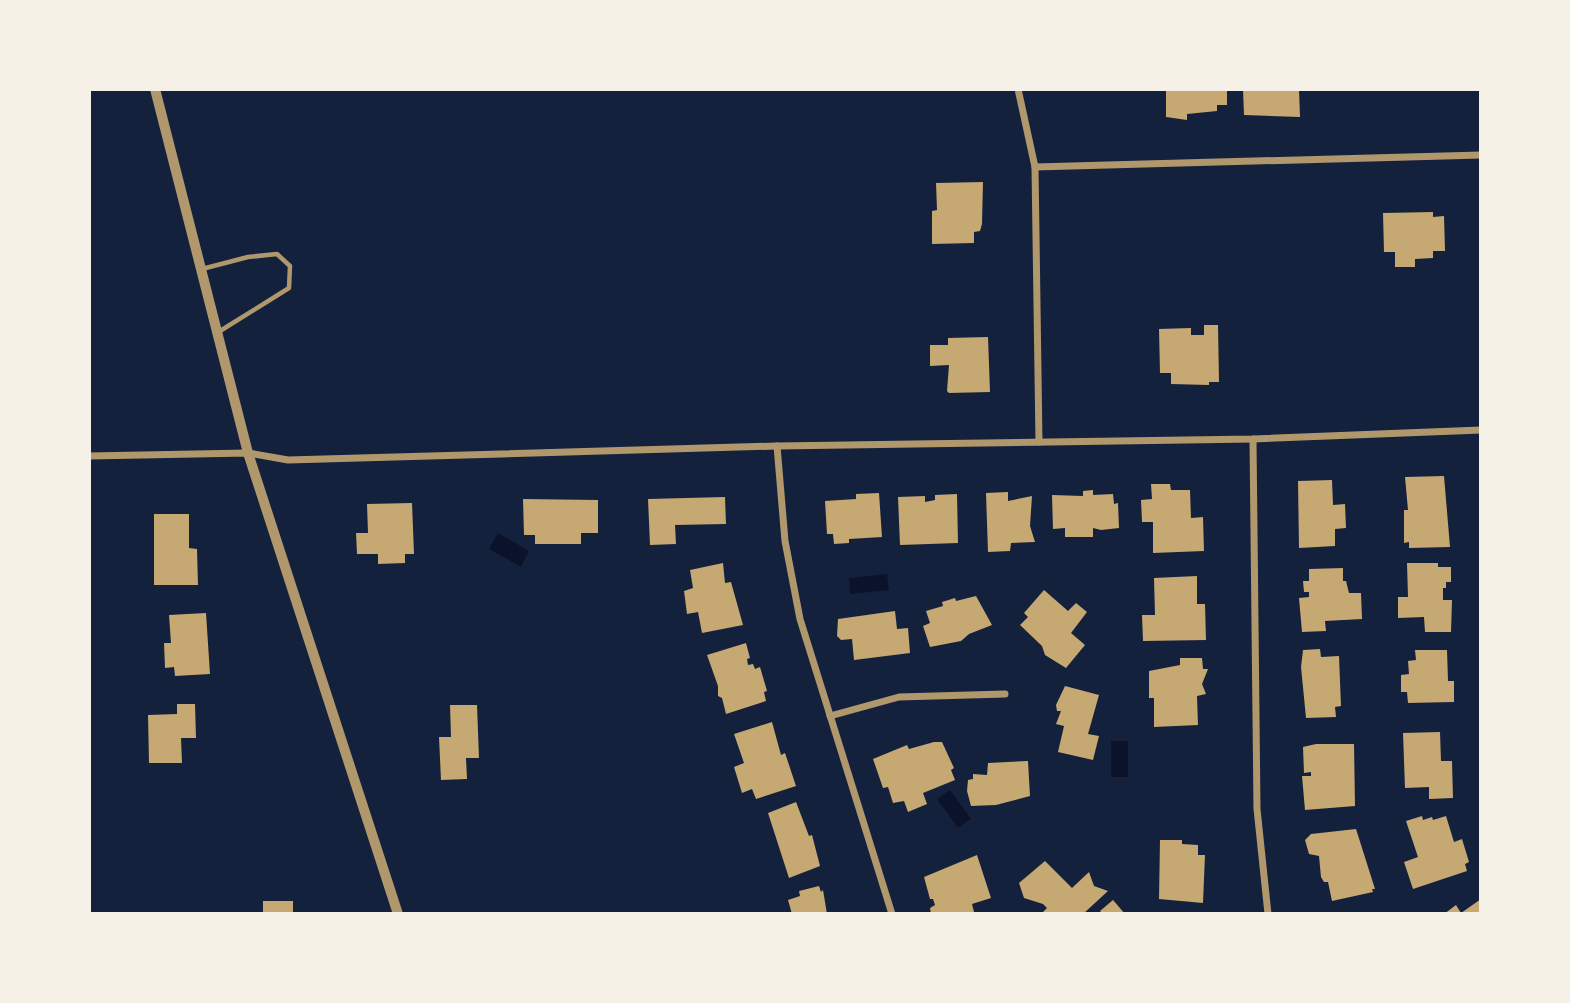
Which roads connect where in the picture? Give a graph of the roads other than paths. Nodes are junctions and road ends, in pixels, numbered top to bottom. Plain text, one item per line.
1 (155, 89) edge
2 (1018, 89) edge
3 (1481, 155) edge
4 (1035, 167) junction
5 (201, 269) junction
6 (217, 332) junction
7 (1481, 430) edge
8 (1253, 439) junction
9 (1039, 442) junction
10 (777, 446) junction
11 (248, 453) junction
12 (89, 456) edge
13 (1005, 694) dead end
14 (830, 716) junction
15 (398, 914) edge
16 (892, 914) edge
17 (1268, 914) edge

1 - 5 street
2 - 4 street
3 - 4 street
4 - 9 street
5 - 6 street
5 - 6 lane
6 - 11 street
7 - 8 street
8 - 9 street
8 - 17 street
9 - 10 street
10 - 11 street
10 - 14 street
11 - 12 street
11 - 15 street
13 - 14 street
14 - 16 street

